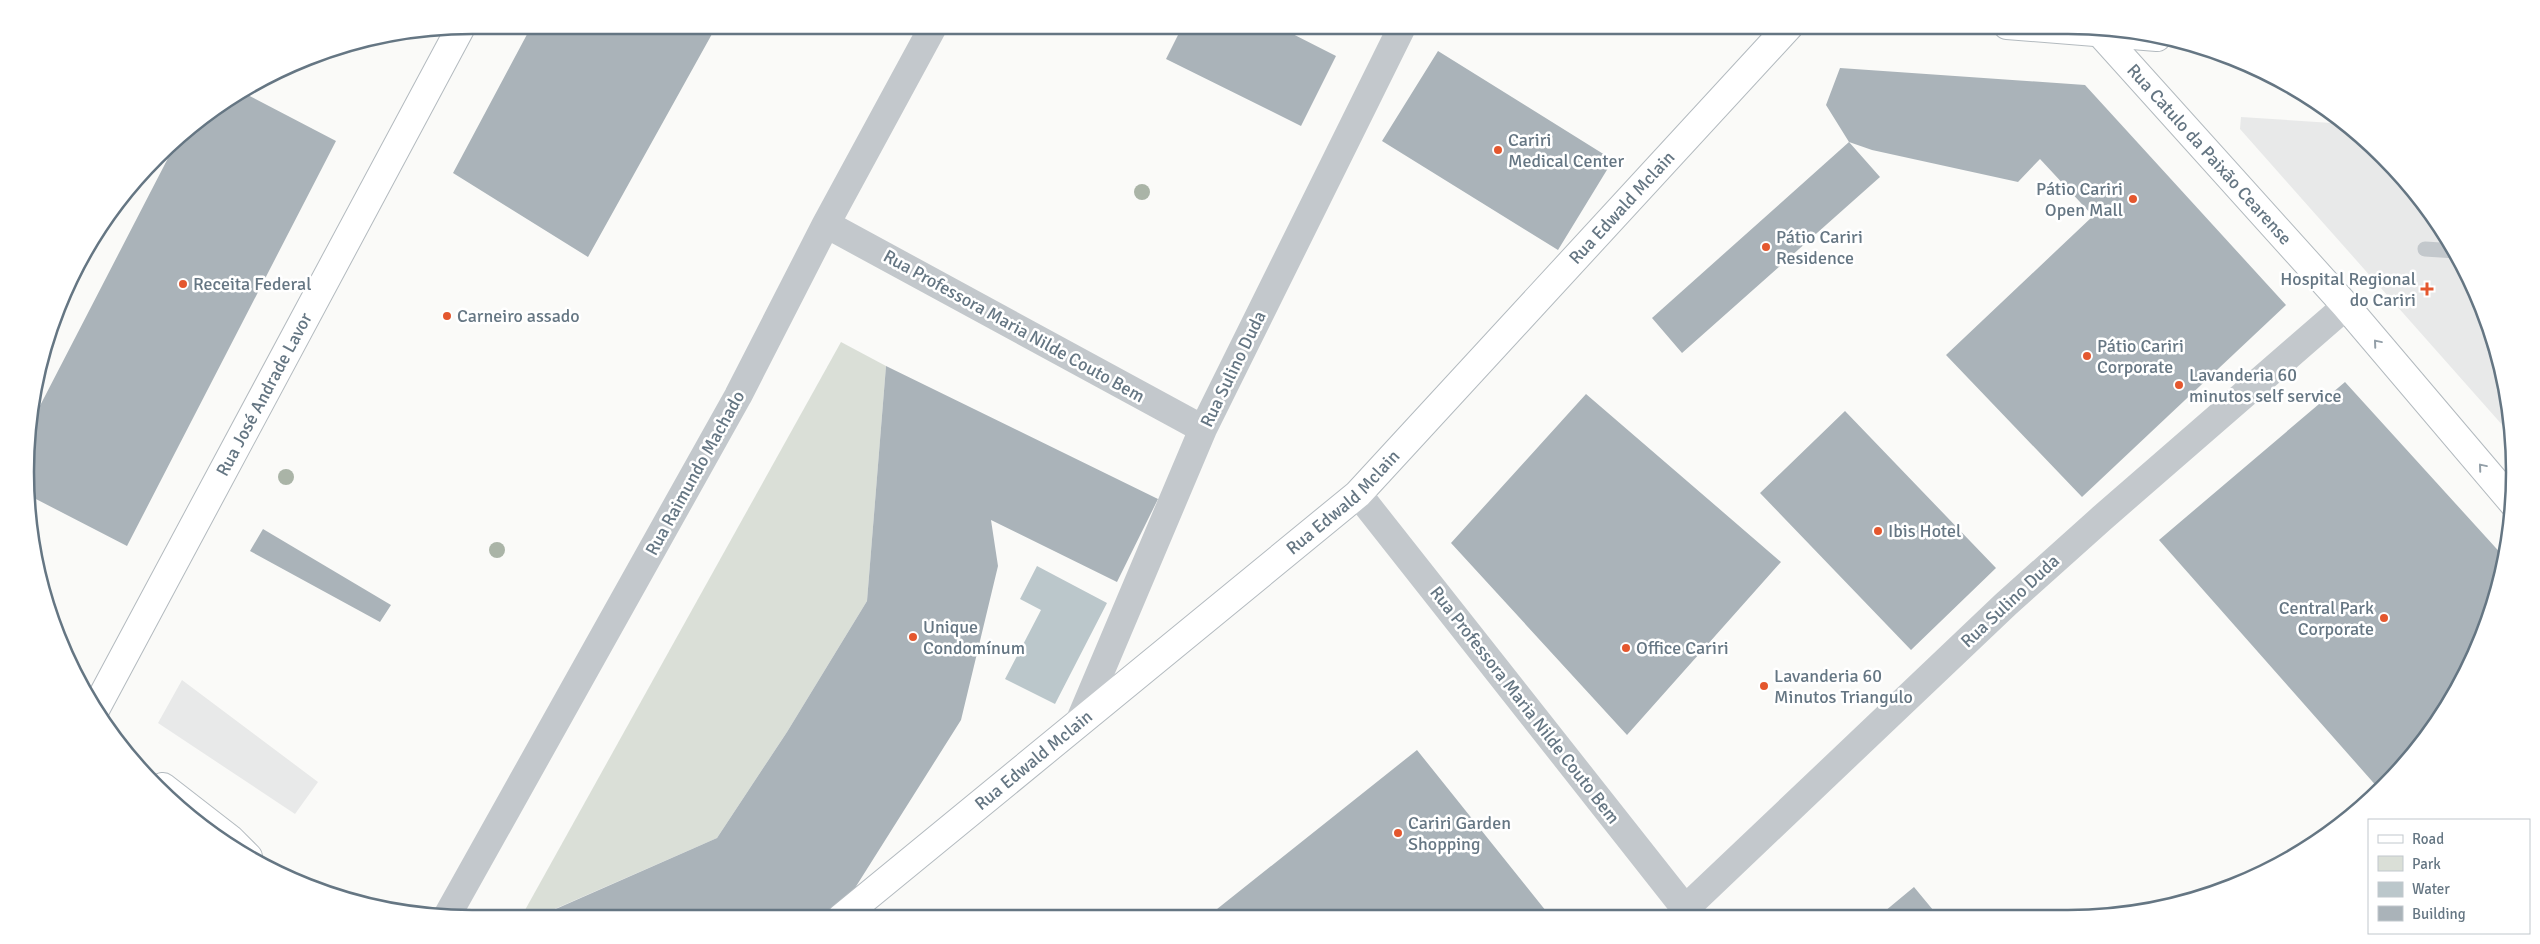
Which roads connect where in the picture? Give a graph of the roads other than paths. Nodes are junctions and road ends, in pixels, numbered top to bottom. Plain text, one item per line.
1 (929, 34) edge
2 (1399, 34) edge
3 (1782, 34) edge
4 (457, 35) edge
5 (2102, 35) edge
6 (826, 224) junction
7 (2425, 249) dead end
8 (2446, 250) edge
9 (2346, 306) junction
10 (1203, 429) junction
11 (1358, 494) junction
12 (2505, 494) edge
13 (99, 702) edge
14 (1080, 720) junction
15 (451, 909) edge
16 (851, 910) edge
17 (1686, 910) edge
18 (1690, 910) edge

1 - 6 street, Rua Raimundo Machado
2 - 10 street, Rua Sulino Duda
3 - 11 street, Rua Edwald Mclain
4 - 13 street, Rua José Andrade Lavor
5 - 9 street, Rua Catulo da Paixão Cearense
6 - 10 street, Rua Professora Maria Nilde Couto Bem
6 - 15 street, Rua Raimundo Machado
7 - 8 lane
12 -> 9 street, Rua Catulo da Paixão Cearense
9 - 18 street, Rua Sulino Duda
10 - 14 street, Rua Sulino Duda
11 - 14 street, Rua Edwald Mclain
11 - 17 street, Rua Professora Maria Nilde Couto Bem
14 - 16 street, Rua Edwald Mclain

